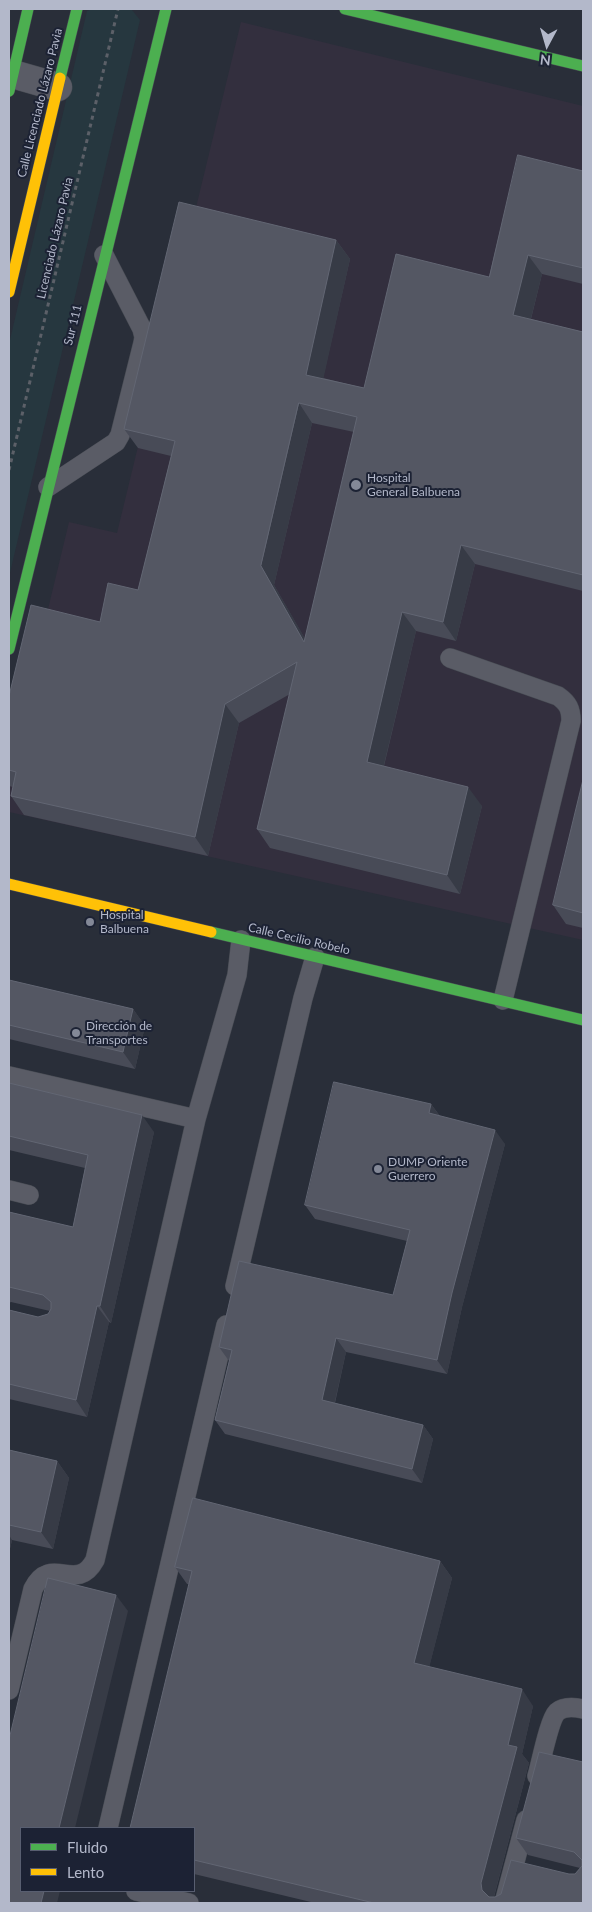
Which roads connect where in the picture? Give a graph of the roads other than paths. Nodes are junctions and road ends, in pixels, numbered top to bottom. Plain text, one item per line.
1 (28, 9) edge
2 (77, 9) edge
3 (166, 9) edge
4 (346, 9) edge
5 (396, 14) edge
6 (583, 66) edge
7 (10, 79) edge
8 (58, 87) junction
9 (104, 255) junction
10 (9, 292) edge
11 (48, 487) junction
12 (9, 649) edge
13 (450, 658) dead end
14 (9, 884) edge
15 (241, 940) junction
16 (315, 957) junction
17 (503, 1000) junction
18 (583, 1020) edge
19 (9, 1076) edge
20 (196, 1119) junction
21 (9, 1190) edge
22 (29, 1195) dead end
23 (9, 1690) edge
24 (583, 1709) edge
25 (108, 1827) edge
26 (140, 1892) edge
27 (188, 1903) edge
28 (504, 1903) edge

1 - 7 street
2 - 8 street, Calle Licenciado Lázaro Pavia
3 - 9 street, Sur 111
4 - 5 street
5 - 6 street
7 - 8 street
8 - 10 street, Calle Licenciado Lázaro Pavia
9 - 11 street, Sur 111
9 - 11 lane
11 - 12 street, Sur 111
13 - 17 lane
14 - 15 street, Calle Cecilio Robelo
15 - 16 street, Calle Cecilio Robelo
15 - 20 lane
16 - 17 street, Calle Cecilio Robelo
16 - 25 lane
17 - 18 street, Calle Cecilio Robelo
19 - 20 lane
20 - 23 lane
21 - 22 lane
24 - 28 lane
26 - 27 lane

